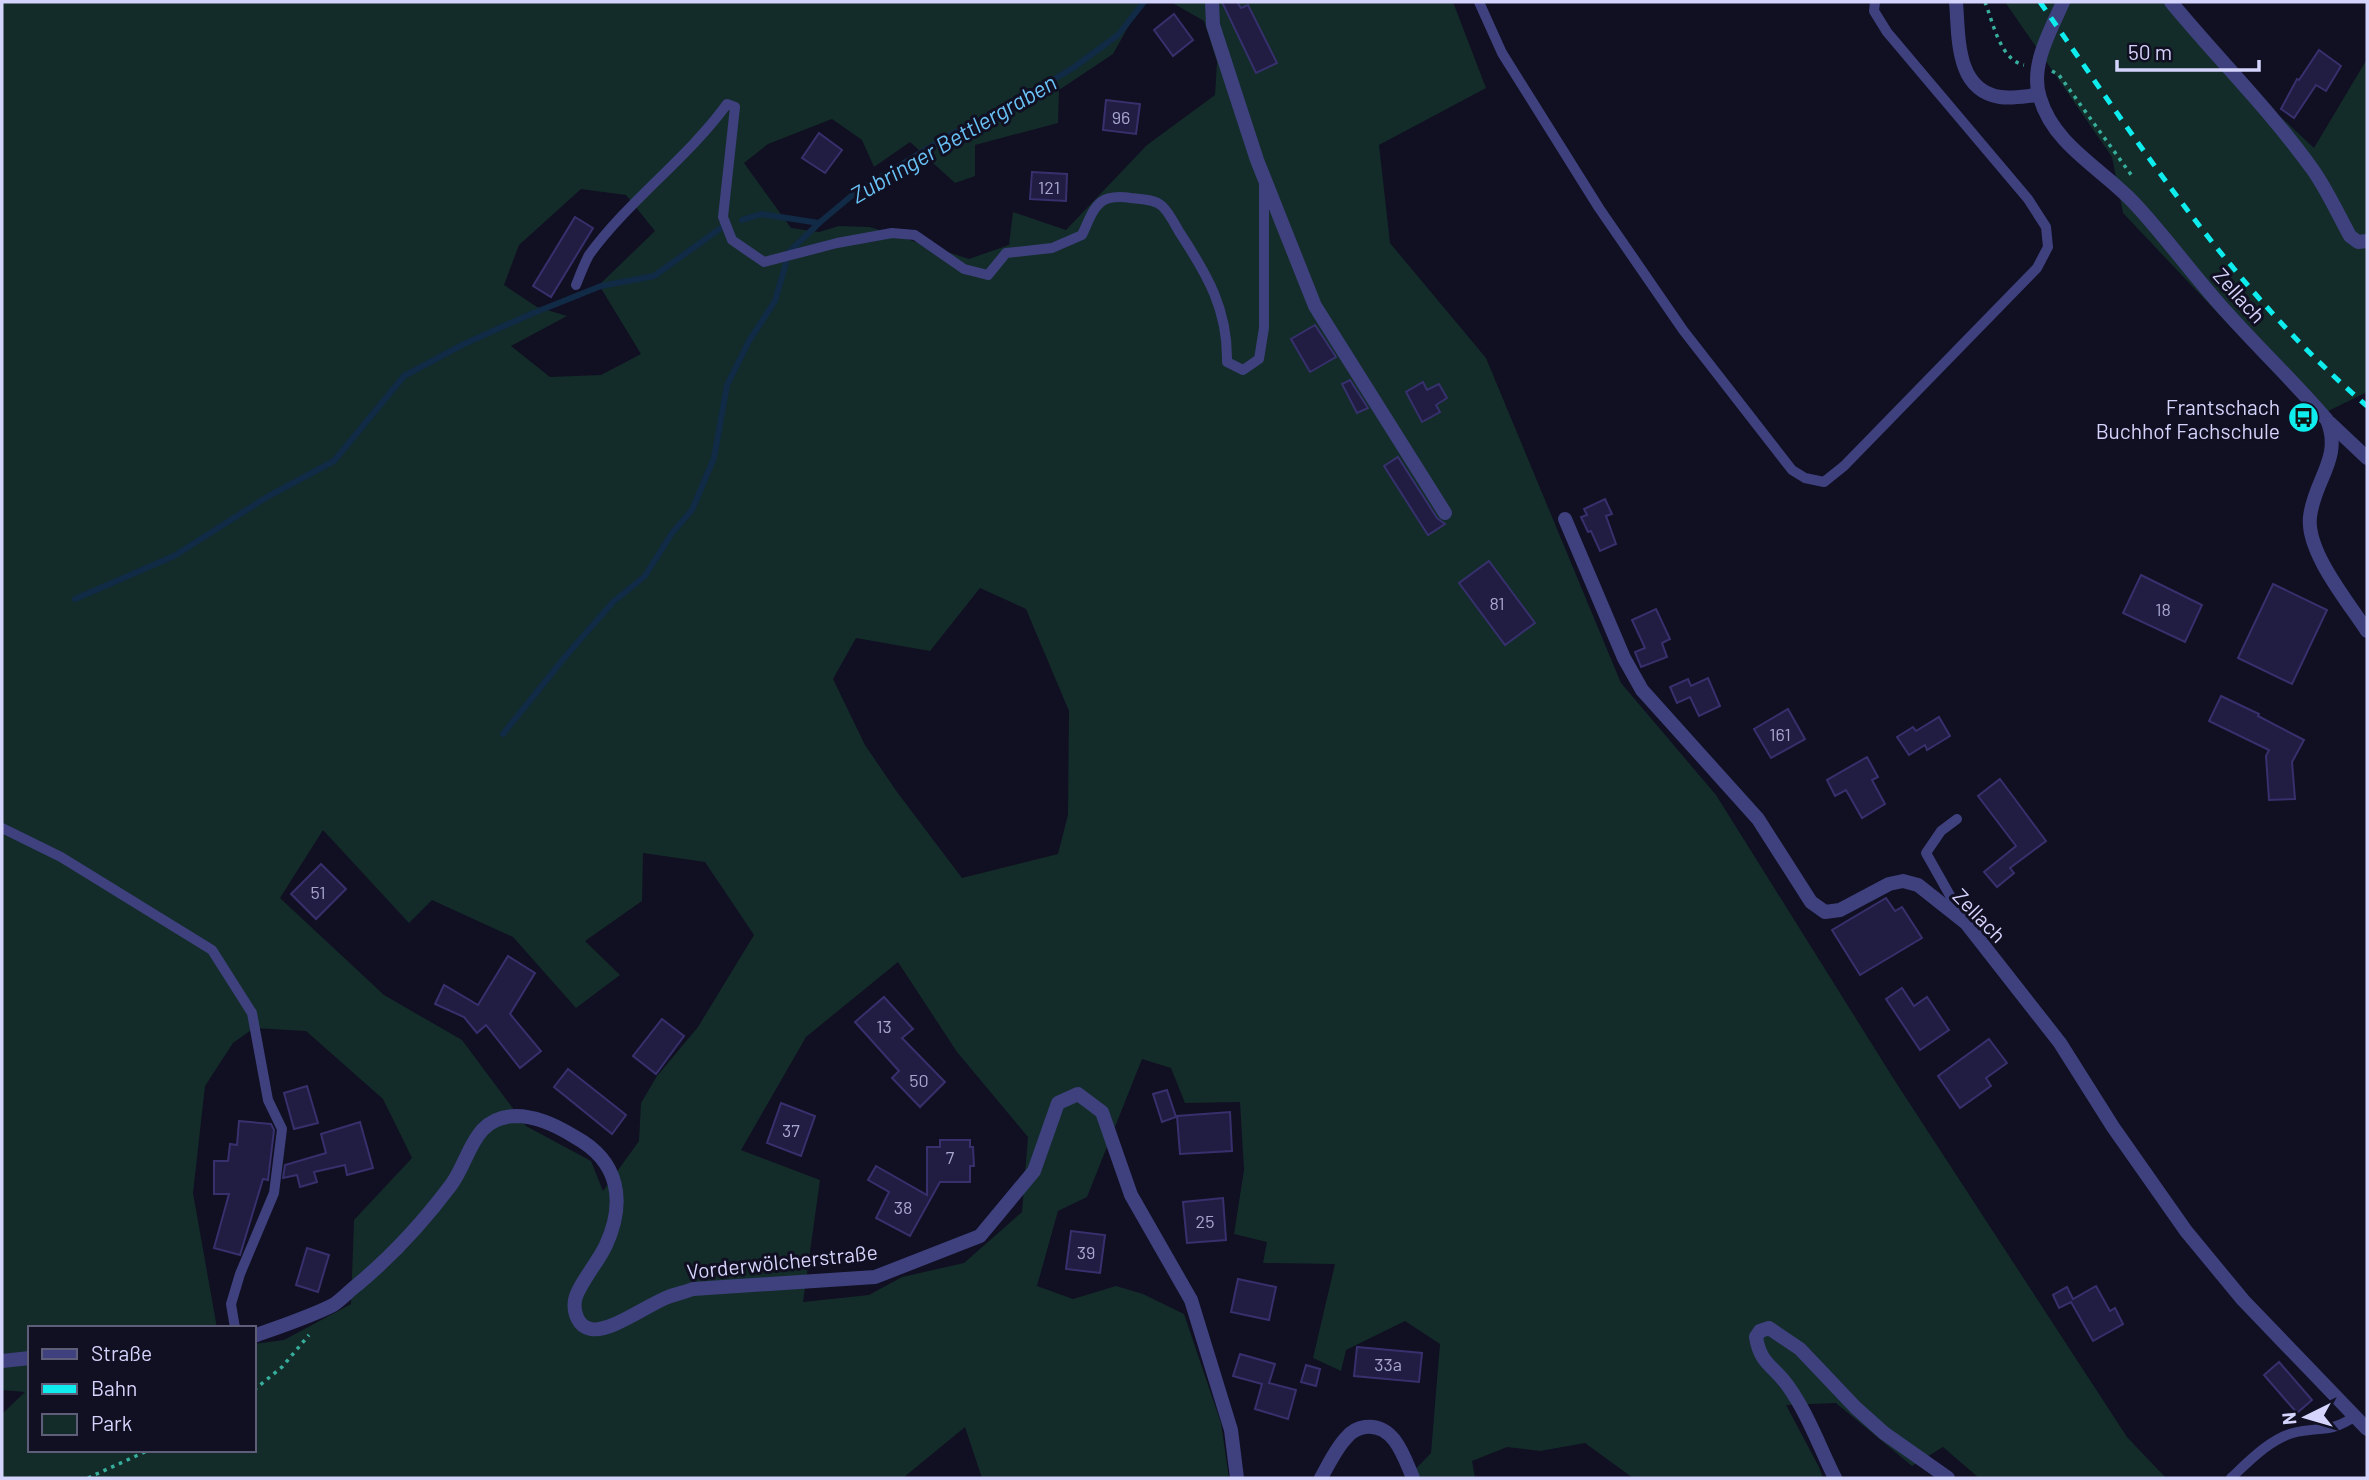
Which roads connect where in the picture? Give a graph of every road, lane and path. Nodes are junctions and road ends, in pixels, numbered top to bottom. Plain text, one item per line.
1 (1212, 2) edge
2 (1479, 2) edge
3 (1875, 2) edge
4 (1956, 2) edge
5 (2063, 2) edge
6 (2171, 2) edge
7 (2038, 95) junction
8 (1264, 179) junction
9 (2367, 241) edge
10 (576, 285) dead end
11 (2327, 420) junction
12 (2367, 458) edge
13 (1445, 513) dead end
14 (1565, 519) dead end
15 (2367, 631) edge
16 (1957, 819) dead end
17 (2, 828) edge
18 (1966, 923) junction
19 (333, 1304) junction
20 (235, 1326) edge
21 (256, 1335) edge
22 (28, 1358) edge
23 (2, 1361) edge
24 (256, 1388) edge
25 (2355, 1416) junction
26 (2367, 1429) edge
27 (145, 1452) edge
28 (88, 1478) edge
29 (1237, 1478) edge
30 (1321, 1478) edge
31 (1413, 1478) edge
32 (1835, 1478) edge
33 (1948, 1478) edge
34 (2231, 1478) edge

1 - 8 street
2 - 3 lane
4 - 7 street
5 - 7 street, Zellach
6 - 9 street
7 - 11 street, Zellach
8 - 10 lane
8 - 13 street
11 - 12 street, Zellach
11 - 15 street
14 - 18 street, Zellach
16 - 18 lane
17 - 20 lane
18 - 25 street, Zellach
19 - 21 street, Vorderwölcherstraße
19 - 24 path
19 - 29 street, Vorderwölcherstraße
22 - 23 street
25 - 26 street, Zellach
25 - 34 lane
27 - 28 path
30 - 31 street
32 - 33 street

